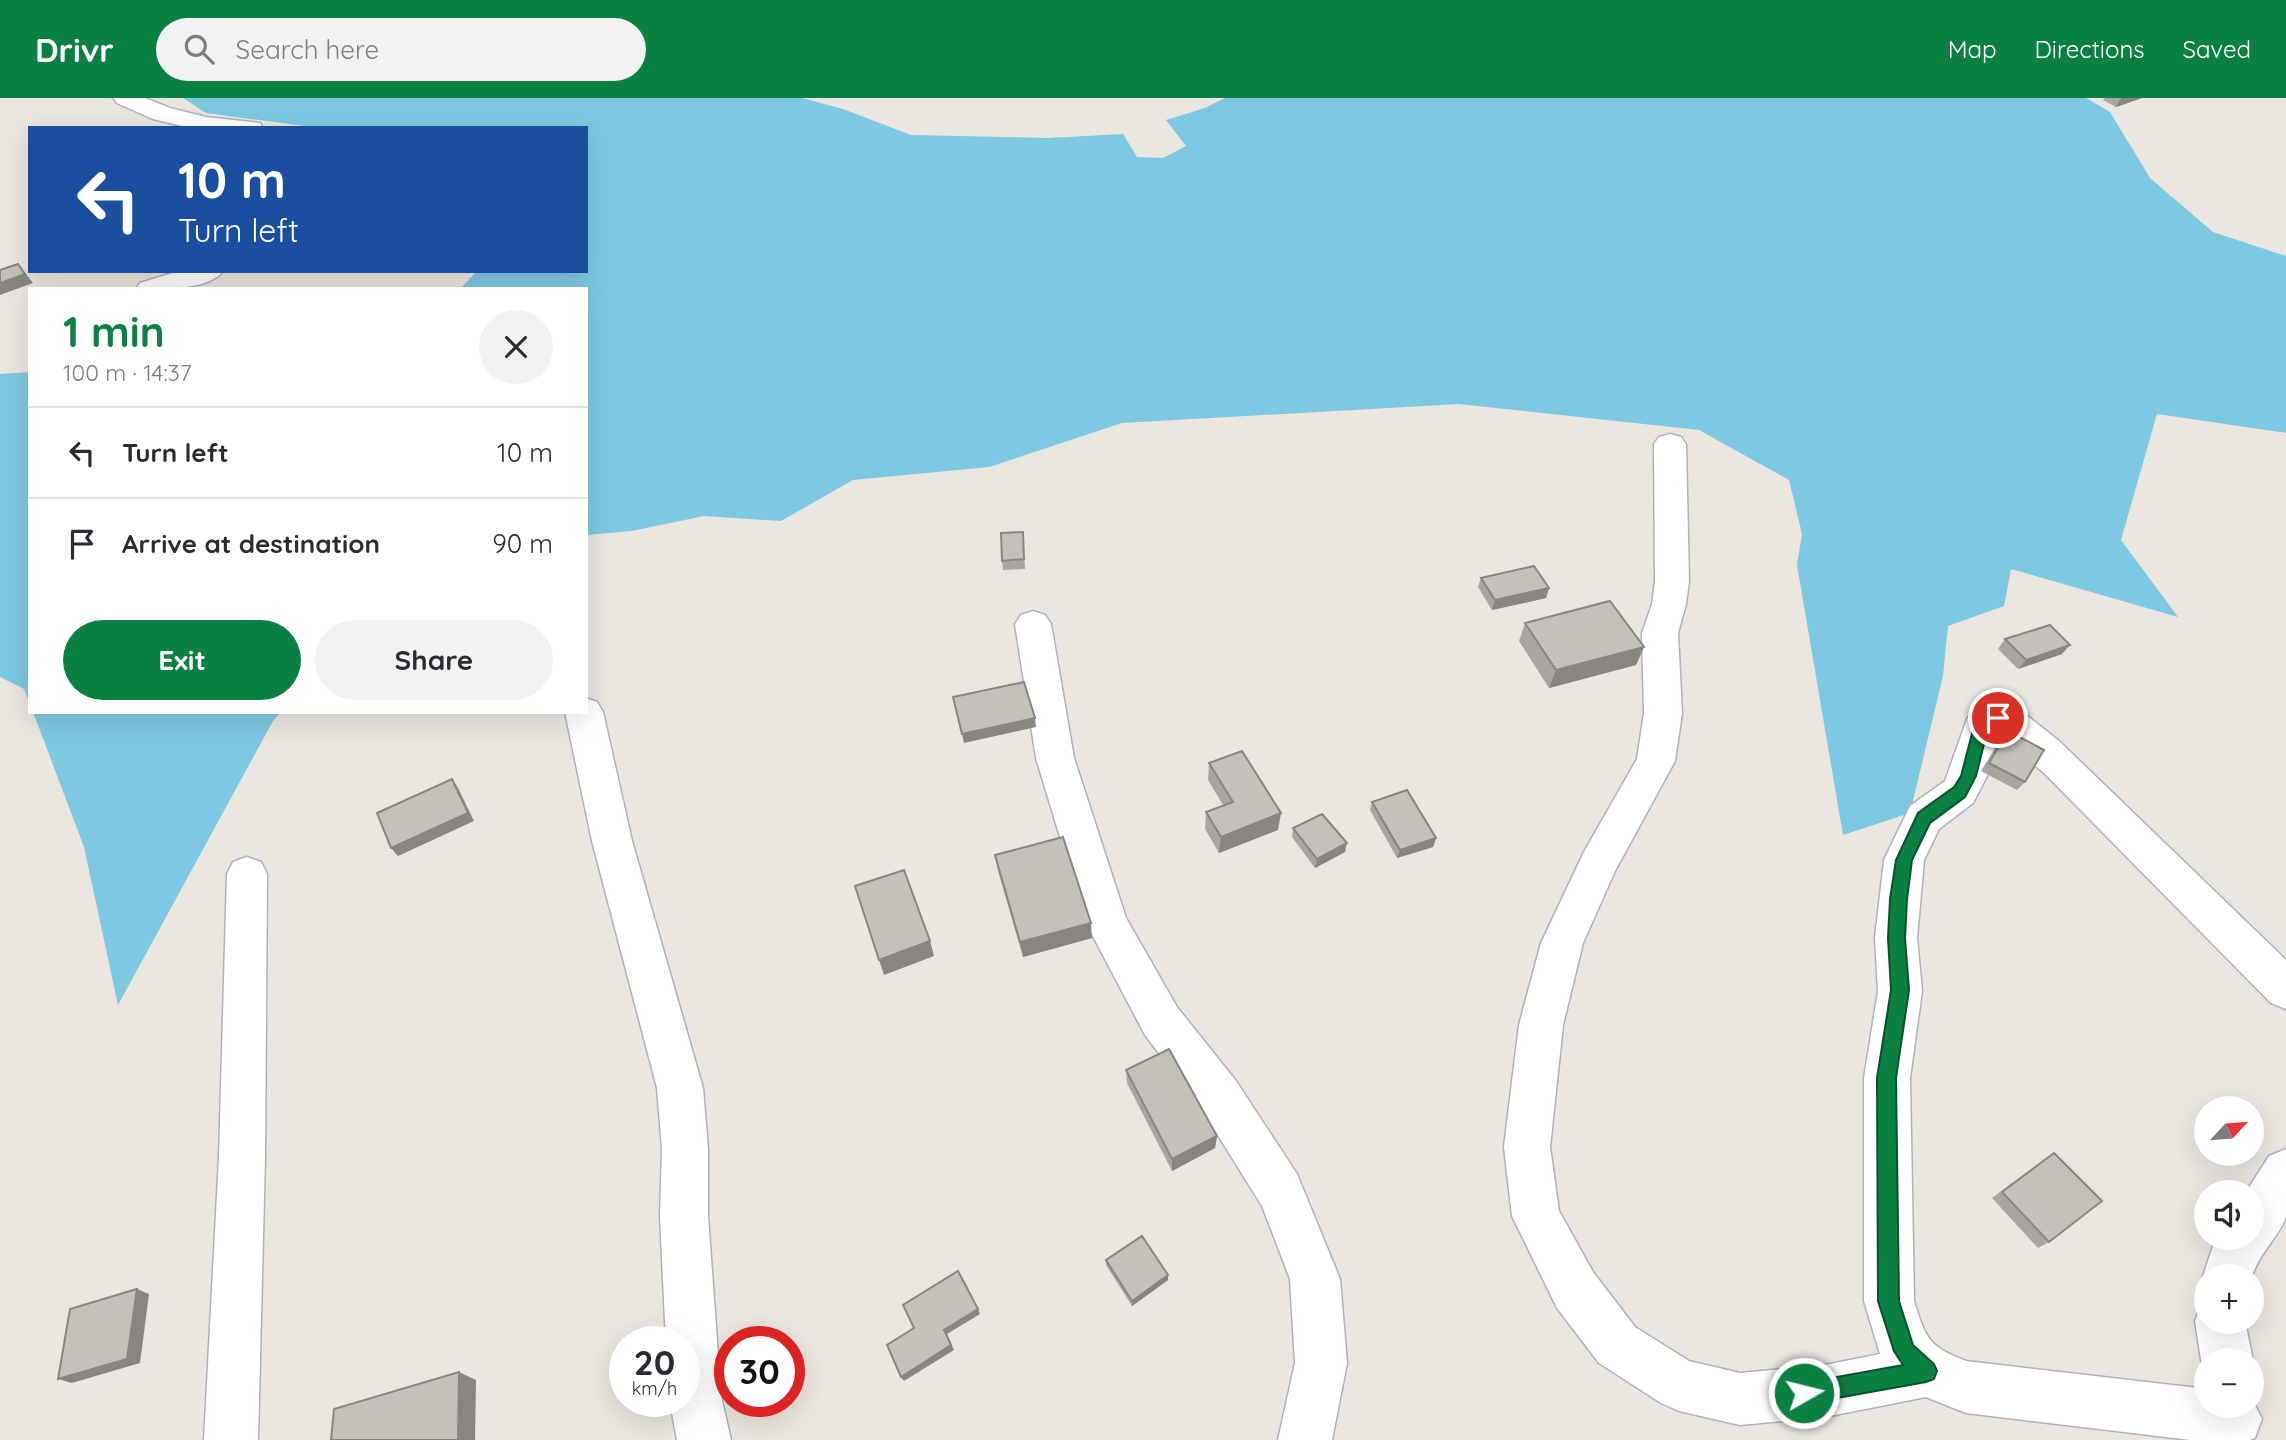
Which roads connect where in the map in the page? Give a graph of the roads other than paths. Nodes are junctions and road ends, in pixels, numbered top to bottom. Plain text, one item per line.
1 (125, 98) edge
2 (228, 126) edge
3 (202, 273) edge
4 (157, 287) edge
5 (1670, 444) dead end
6 (1033, 624) dead end
7 (584, 714) edge
8 (247, 874) dead end
9 (2286, 989) edge
10 (2286, 1173) edge
11 (2264, 1207) edge
12 (1926, 1371) junction
13 (2237, 1422) edge
14 (232, 1440) edge
15 (704, 1440) edge
16 (1306, 1440) edge

1 - 2 street
3 - 4 street
5 - 12 street
6 - 16 street
7 - 15 street
8 - 14 street
9 - 12 street
10 - 11 street
12 - 13 street

